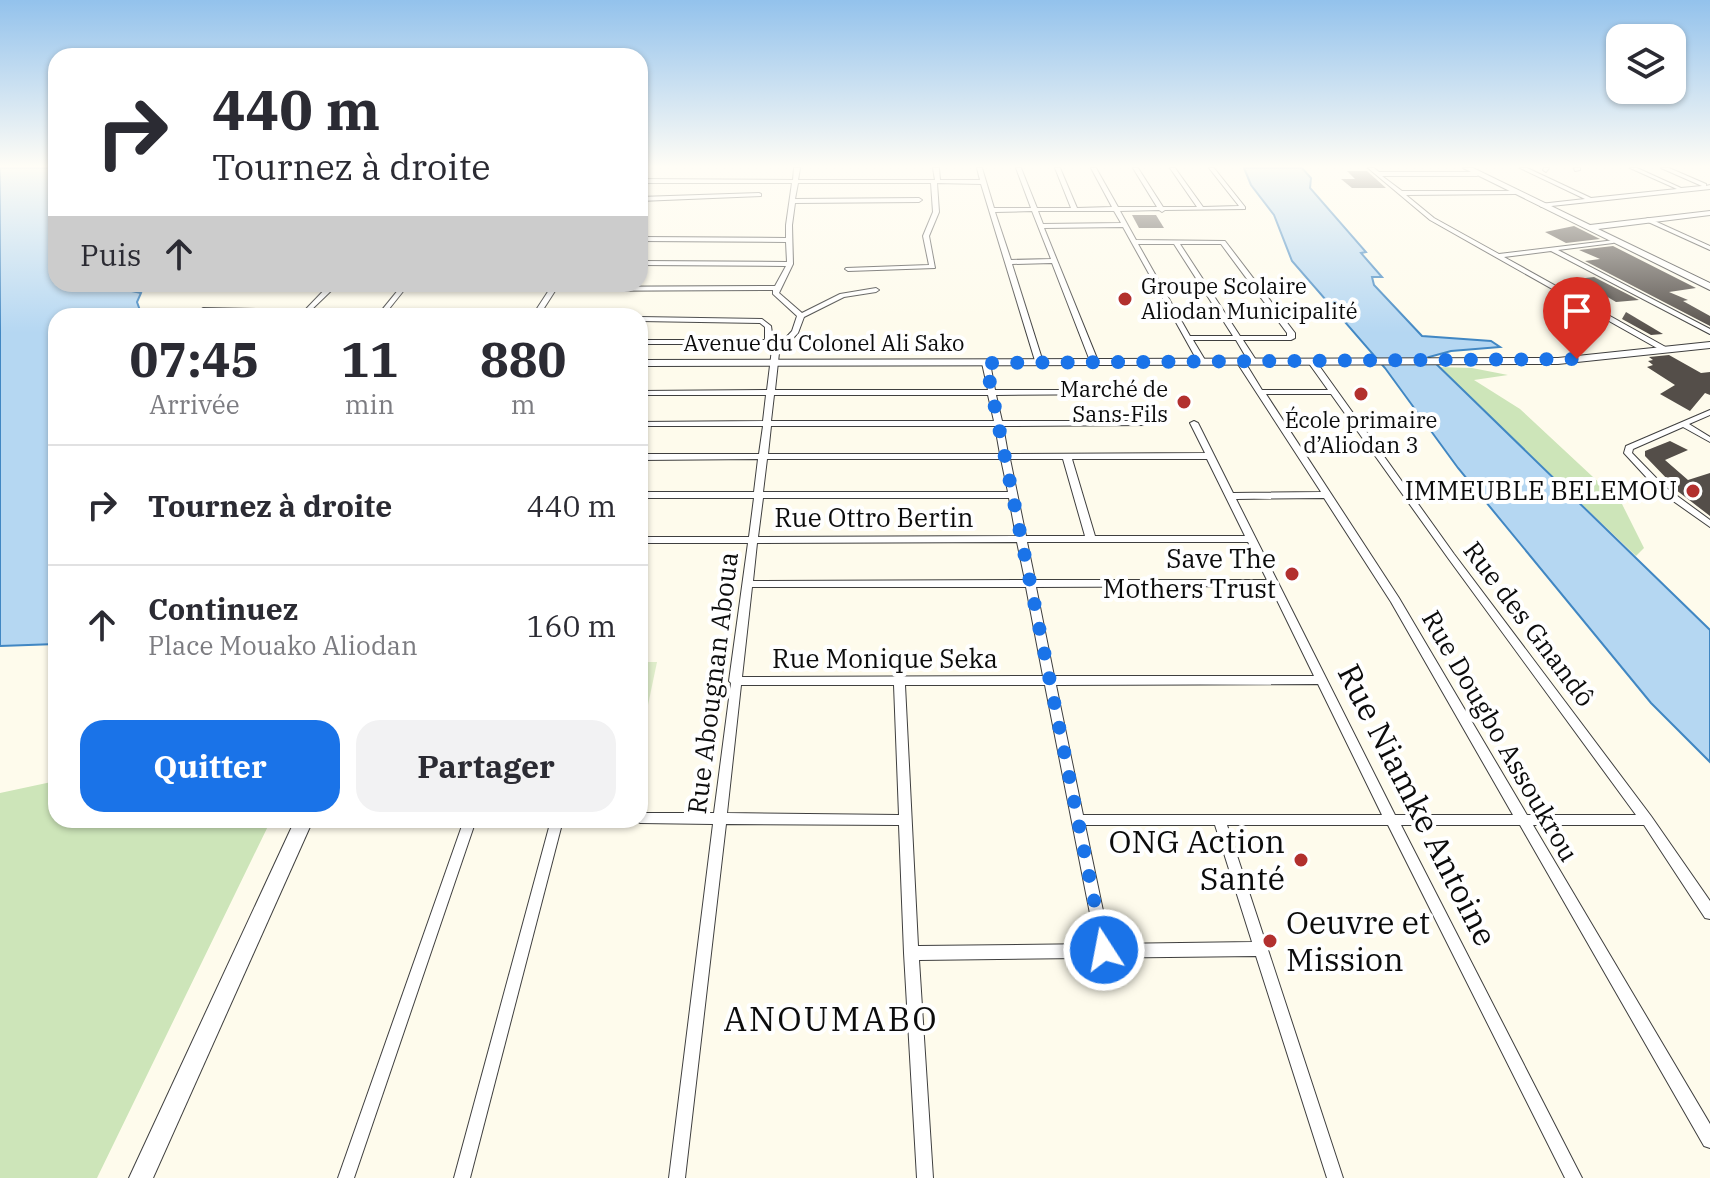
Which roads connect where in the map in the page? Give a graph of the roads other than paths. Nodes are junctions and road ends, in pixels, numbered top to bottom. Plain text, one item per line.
1 (791, 223) edge
2 (931, 223) edge
3 (996, 223) edge
4 (1040, 223) edge
5 (1439, 223) edge
6 (1577, 223) edge
7 (1625, 223) edge
8 (1655, 223) edge
9 (1125, 225) joint
10 (1041, 226) junction
11 (1587, 228) junction
12 (648, 239) edge
13 (789, 240) junction
14 (1613, 241) junction
15 (1134, 242) junction
16 (1176, 242) junction
17 (1710, 248) edge
18 (1552, 249) junction
19 (1496, 256) junction
20 (1055, 261) junction
21 (1008, 262) junction
22 (648, 263) edge
23 (790, 264) junction
24 (848, 269) dead end
25 (648, 287) edge
26 (1710, 287) edge
27 (775, 288) junction
28 (876, 290) dead end
29 (327, 292) edge
30 (400, 292) edge
31 (311, 308) edge
32 (387, 308) edge
33 (801, 316) junction
34 (648, 319) edge
35 (1710, 332) edge
36 (1188, 338) junction
37 (1238, 338) junction
38 (648, 343) edge
39 (1710, 345) edge
40 (1667, 350) junction
41 (772, 352) junction
42 (1201, 360) junction
43 (1246, 360) junction
44 (1094, 361) junction
45 (648, 362) edge
46 (1039, 362) junction
47 (1312, 362) junction
48 (986, 363) junction
49 (1134, 392) dead end
50 (1261, 392) junction
51 (1333, 392) junction
52 (648, 393) edge
53 (769, 393) junction
54 (991, 393) junction
55 (1710, 412) edge
56 (766, 423) junction
57 (997, 423) junction
58 (1148, 423) dead end
59 (1194, 423) dead end
60 (648, 424) edge
61 (1683, 424) junction
62 (1710, 440) edge
63 (1210, 456) junction
64 (648, 457) edge
65 (761, 457) junction
66 (1004, 457) junction
67 (1067, 457) junction
68 (648, 495) edge
69 (757, 495) junction
70 (1011, 495) junction
71 (1327, 495) junction
72 (1230, 496) junction
73 (1708, 521) edge
74 (1253, 539) junction
75 (648, 540) edge
76 (1021, 540) junction
77 (1091, 540) junction
78 (752, 541) junction
79 (1274, 583) junction
80 (747, 584) junction
81 (1030, 584) junction
82 (1049, 680) junction
83 (1323, 680) junction
84 (735, 681) junction
85 (899, 681) junction
86 (648, 818) edge
87 (719, 818) junction
88 (1219, 819) junction
89 (1391, 819) junction
90 (1523, 819) junction
91 (905, 820) junction
92 (1078, 820) junction
93 (1647, 820) junction
94 (300, 828) edge
95 (467, 828) edge
96 (555, 828) edge
97 (1710, 913) edge
98 (1262, 949) junction
99 (1104, 950) junction
100 (911, 953) junction
101 (1710, 1140) edge
102 (141, 1178) edge
103 (346, 1178) edge
104 (462, 1178) edge
105 (677, 1178) edge
106 (925, 1178) edge
107 (1335, 1178) edge
108 (1574, 1178) edge

1 - 13 street
2 - 24 street
3 - 21 street
4 - 10 street
5 - 19 street
6 - 11 street
7 - 11 street
8 - 17 street
9 - 10 street
9 - 15 street
10 - 20 street
11 - 14 street
12 - 13 street
13 - 23 street
14 - 18 street
14 - 26 street
15 - 16 street
15 - 36 street
16 - 37 street, Rue Dougbo Assoukrou
16 - 37 street
18 - 19 street
18 - 35 street
19 - 40 street
20 - 21 street
20 - 44 street
21 - 46 street
22 - 23 street
23 - 27 street
25 - 27 street
27 - 33 street
28 - 33 street
29 - 31 street
30 - 32 street
33 - 41 street
34 - 41 street
36 - 37 street
36 - 42 street
37 - 43 street, Rue Dougbo Assoukrou
38 - 41 street
39 - 40 street, Avenue du Colonel Ali Sako
40 - 47 street, Avenue du Colonel Ali Sako
41 - 45 street, Avenue du Colonel Ali Sako
41 - 48 street, Avenue du Colonel Ali Sako
41 - 53 street, Rue Abougnan Aboua
42 - 43 street, Avenue du Colonel Ali Sako
42 - 44 street, Avenue du Colonel Ali Sako
43 - 47 street, Avenue du Colonel Ali Sako
43 - 50 street, Rue Dougbo Assoukrou
44 - 46 street, Avenue du Colonel Ali Sako
46 - 48 street, Avenue du Colonel Ali Sako
47 - 51 street, Rue des Gnandô
48 - 54 street
49 - 54 street
50 - 51 street
50 - 71 street, Rue Dougbo Assoukrou
51 - 93 street, Rue des Gnandô
52 - 53 street
53 - 54 street
53 - 56 street, Rue Abougnan Aboua
54 - 57 street
55 - 61 street
56 - 57 street
56 - 60 street
56 - 65 street, Rue Abougnan Aboua
57 - 58 street
57 - 66 street
59 - 63 street, Rue Niamke Antoine
61 - 62 street
61 - 73 street
63 - 67 street
63 - 72 street, Rue Niamke Antoine
64 - 65 street
65 - 66 street
65 - 69 street, Rue Abougnan Aboua
66 - 67 street
66 - 70 street
67 - 77 street
68 - 69 street
69 - 70 street
69 - 78 street, Rue Abougnan Aboua
70 - 76 street
71 - 72 street
71 - 90 street, Rue Dougbo Assoukrou
72 - 74 street, Rue Niamke Antoine
74 - 77 street, Rue Ottro Bertin
74 - 79 street, Rue Niamke Antoine
75 - 78 street, Rue Ottro Bertin
76 - 77 street, Rue Ottro Bertin
76 - 78 street, Rue Ottro Bertin
76 - 81 street
78 - 80 street, Rue Abougnan Aboua
79 - 81 street
79 - 83 street, Rue Niamke Antoine
80 - 81 street
80 - 84 street, Rue Abougnan Aboua
81 - 82 street
82 - 83 street, Rue Monique Seka
82 - 85 street, Rue Monique Seka
82 - 92 street
83 - 89 street, Rue Niamke Antoine
84 - 85 street, Rue Monique Seka
84 - 87 street, Rue Abougnan Aboua
85 - 91 street
86 - 87 street
87 - 91 street
87 - 105 street, Rue Abougnan Aboua
88 - 89 street
88 - 92 street
88 - 98 street
89 - 90 street
89 - 108 street, Rue Niamke Antoine
90 - 93 street
90 - 101 street, Rue Dougbo Assoukrou
91 - 100 street
92 - 99 street
93 - 97 street, Rue des Gnandô
94 - 102 street
95 - 103 street
96 - 104 street
98 - 99 street
98 - 107 street
99 - 100 street
100 - 106 street

